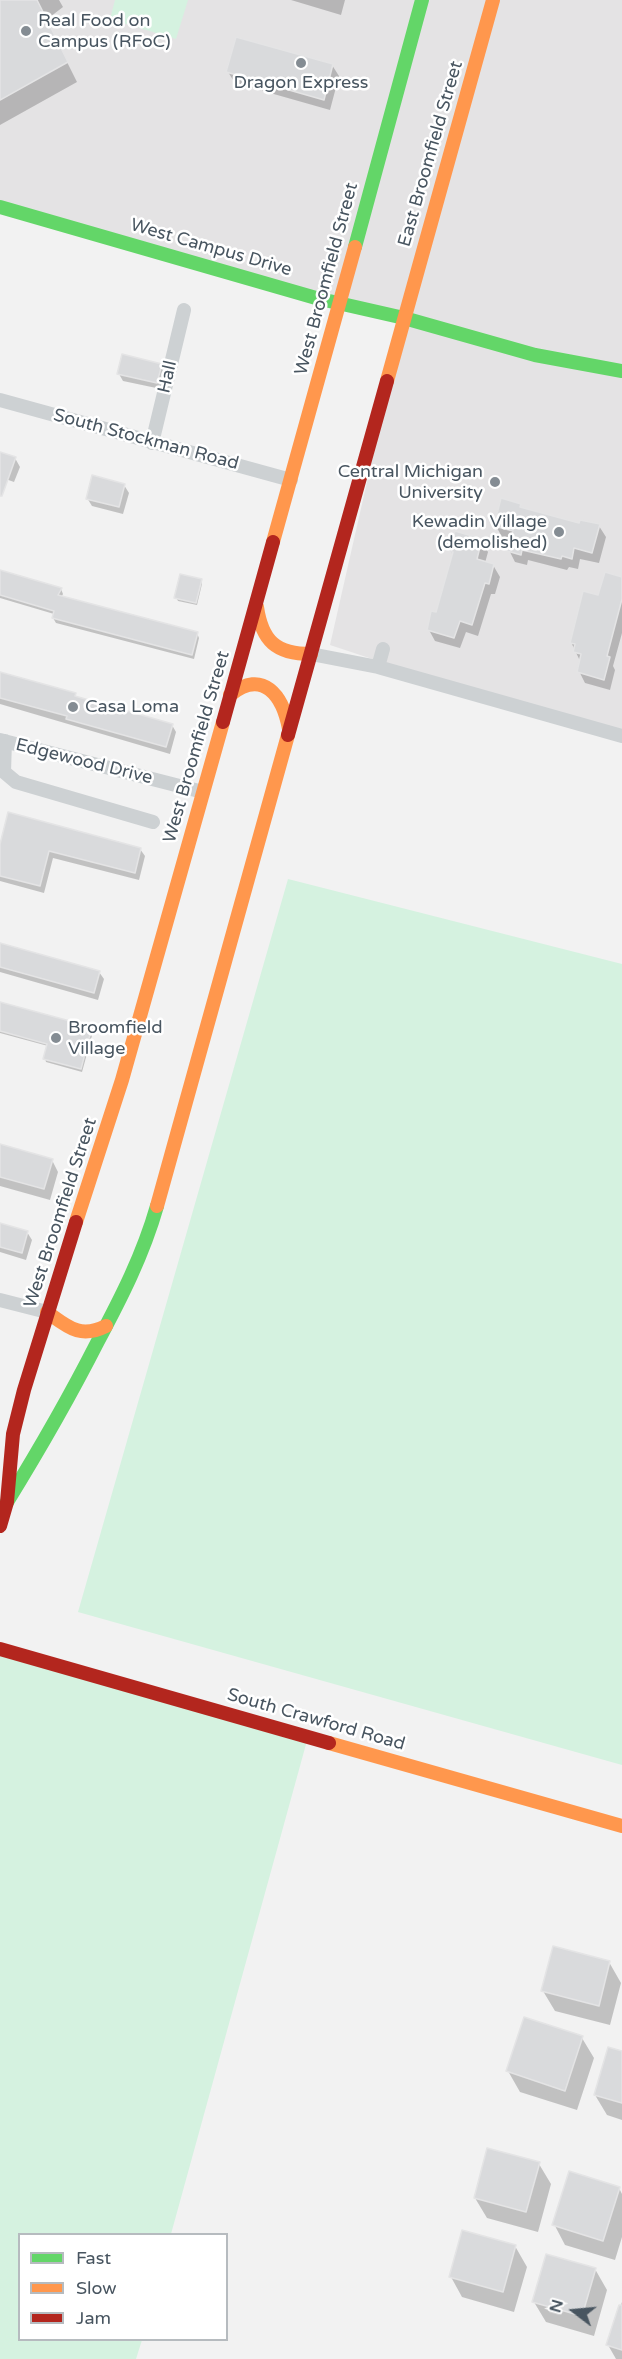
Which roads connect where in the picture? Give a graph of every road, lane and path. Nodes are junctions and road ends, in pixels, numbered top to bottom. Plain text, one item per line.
1 (422, 0) edge
2 (493, 0) edge
3 (0, 207) edge
4 (339, 303) junction
5 (184, 310) dead end
6 (404, 318) junction
7 (622, 371) edge
8 (0, 400) edge
9 (153, 443) junction
10 (291, 480) junction
11 (256, 604) junction
12 (383, 649) dead end
13 (311, 654) junction
14 (378, 667) junction
15 (230, 695) junction
16 (289, 734) junction
17 (622, 736) edge
18 (3, 741) edge
19 (203, 792) junction
20 (153, 822) dead end
21 (0, 1300) edge
22 (47, 1312) junction
23 (106, 1326) junction
24 (7, 1502) junction
25 (0, 1526) edge
26 (0, 1649) edge
27 (622, 1826) edge

1 - 4 main road, West Broomfield Street
2 - 6 main road, East Broomfield Street
3 - 4 main road, West Campus Drive
4 - 6 main road, West Campus Drive
4 - 10 main road, West Broomfield Street
5 - 9 street, Hall
6 - 7 main road, West Campus Drive
6 - 13 main road, West Broomfield Street
8 - 9 street, South Stockman Road
9 - 10 street, South Stockman Road
10 - 11 main road, West Broomfield Street
11 - 13 main road
11 - 15 main road, West Broomfield Street
12 - 14 street
13 - 14 street
13 - 16 main road, West Broomfield Street
14 - 17 street
15 - 16 main road
15 - 19 main road, West Broomfield Street
16 - 23 main road, West Broomfield Street
18 - 19 street, Edgewood Drive
18 - 20 street
19 - 22 main road, West Broomfield Street
21 - 22 street
22 - 23 main road
22 - 24 main road, West Broomfield Street
23 - 24 main road, West Broomfield Street
24 - 25 main road, West Broomfield Street
26 - 27 main road, South Crawford Road

